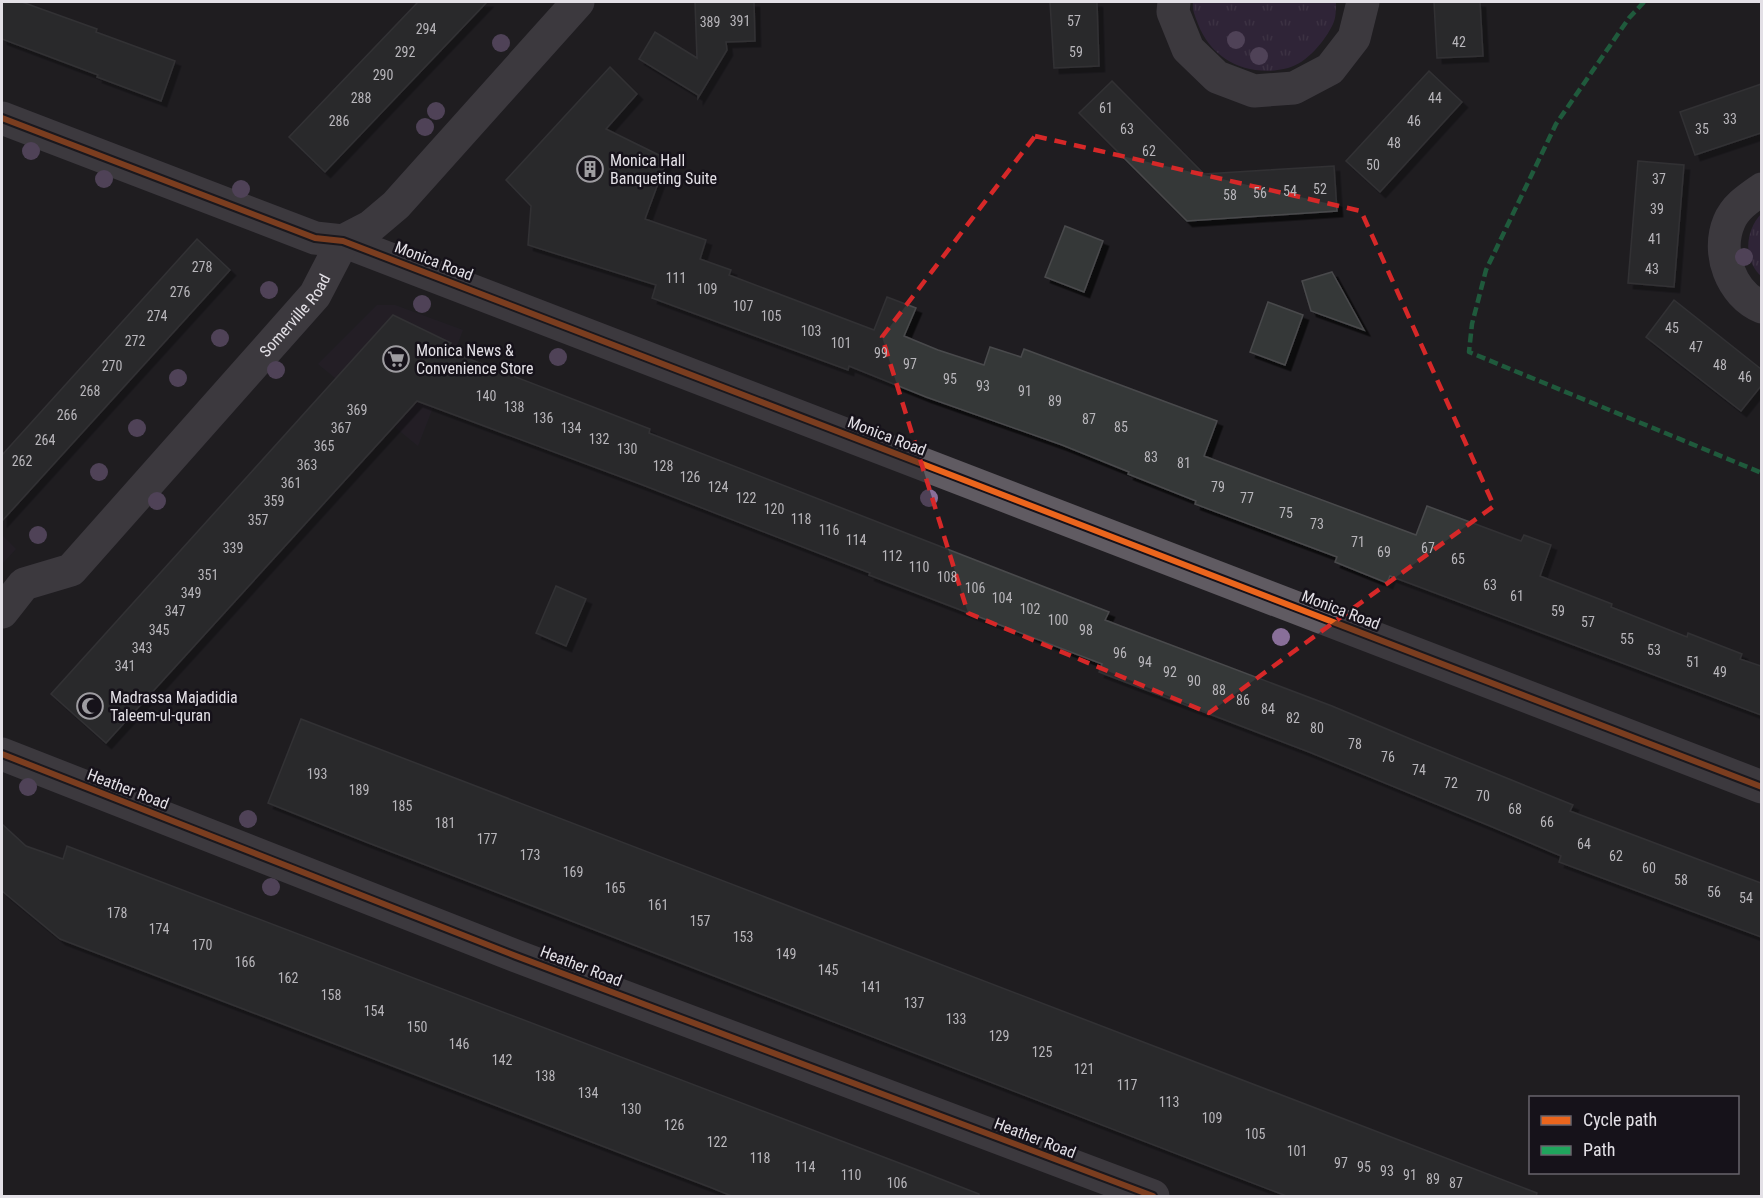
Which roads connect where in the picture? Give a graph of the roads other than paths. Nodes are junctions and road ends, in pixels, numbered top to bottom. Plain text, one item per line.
1 (578, 2) edge
2 (1174, 2) edge
3 (1363, 2) edge
4 (2, 118) edge
5 (1761, 189) edge
6 (343, 241) junction
7 (1761, 307) edge
8 (2, 612) edge
9 (2, 754) edge
10 (1761, 787) edge
11 (1153, 1197) edge

1 - 6 street
2 - 3 street
4 - 6 street, Monica Road
5 - 7 street
6 - 8 street, Somerville Road
6 - 10 street, Monica Road
9 - 11 street, Heather Road

